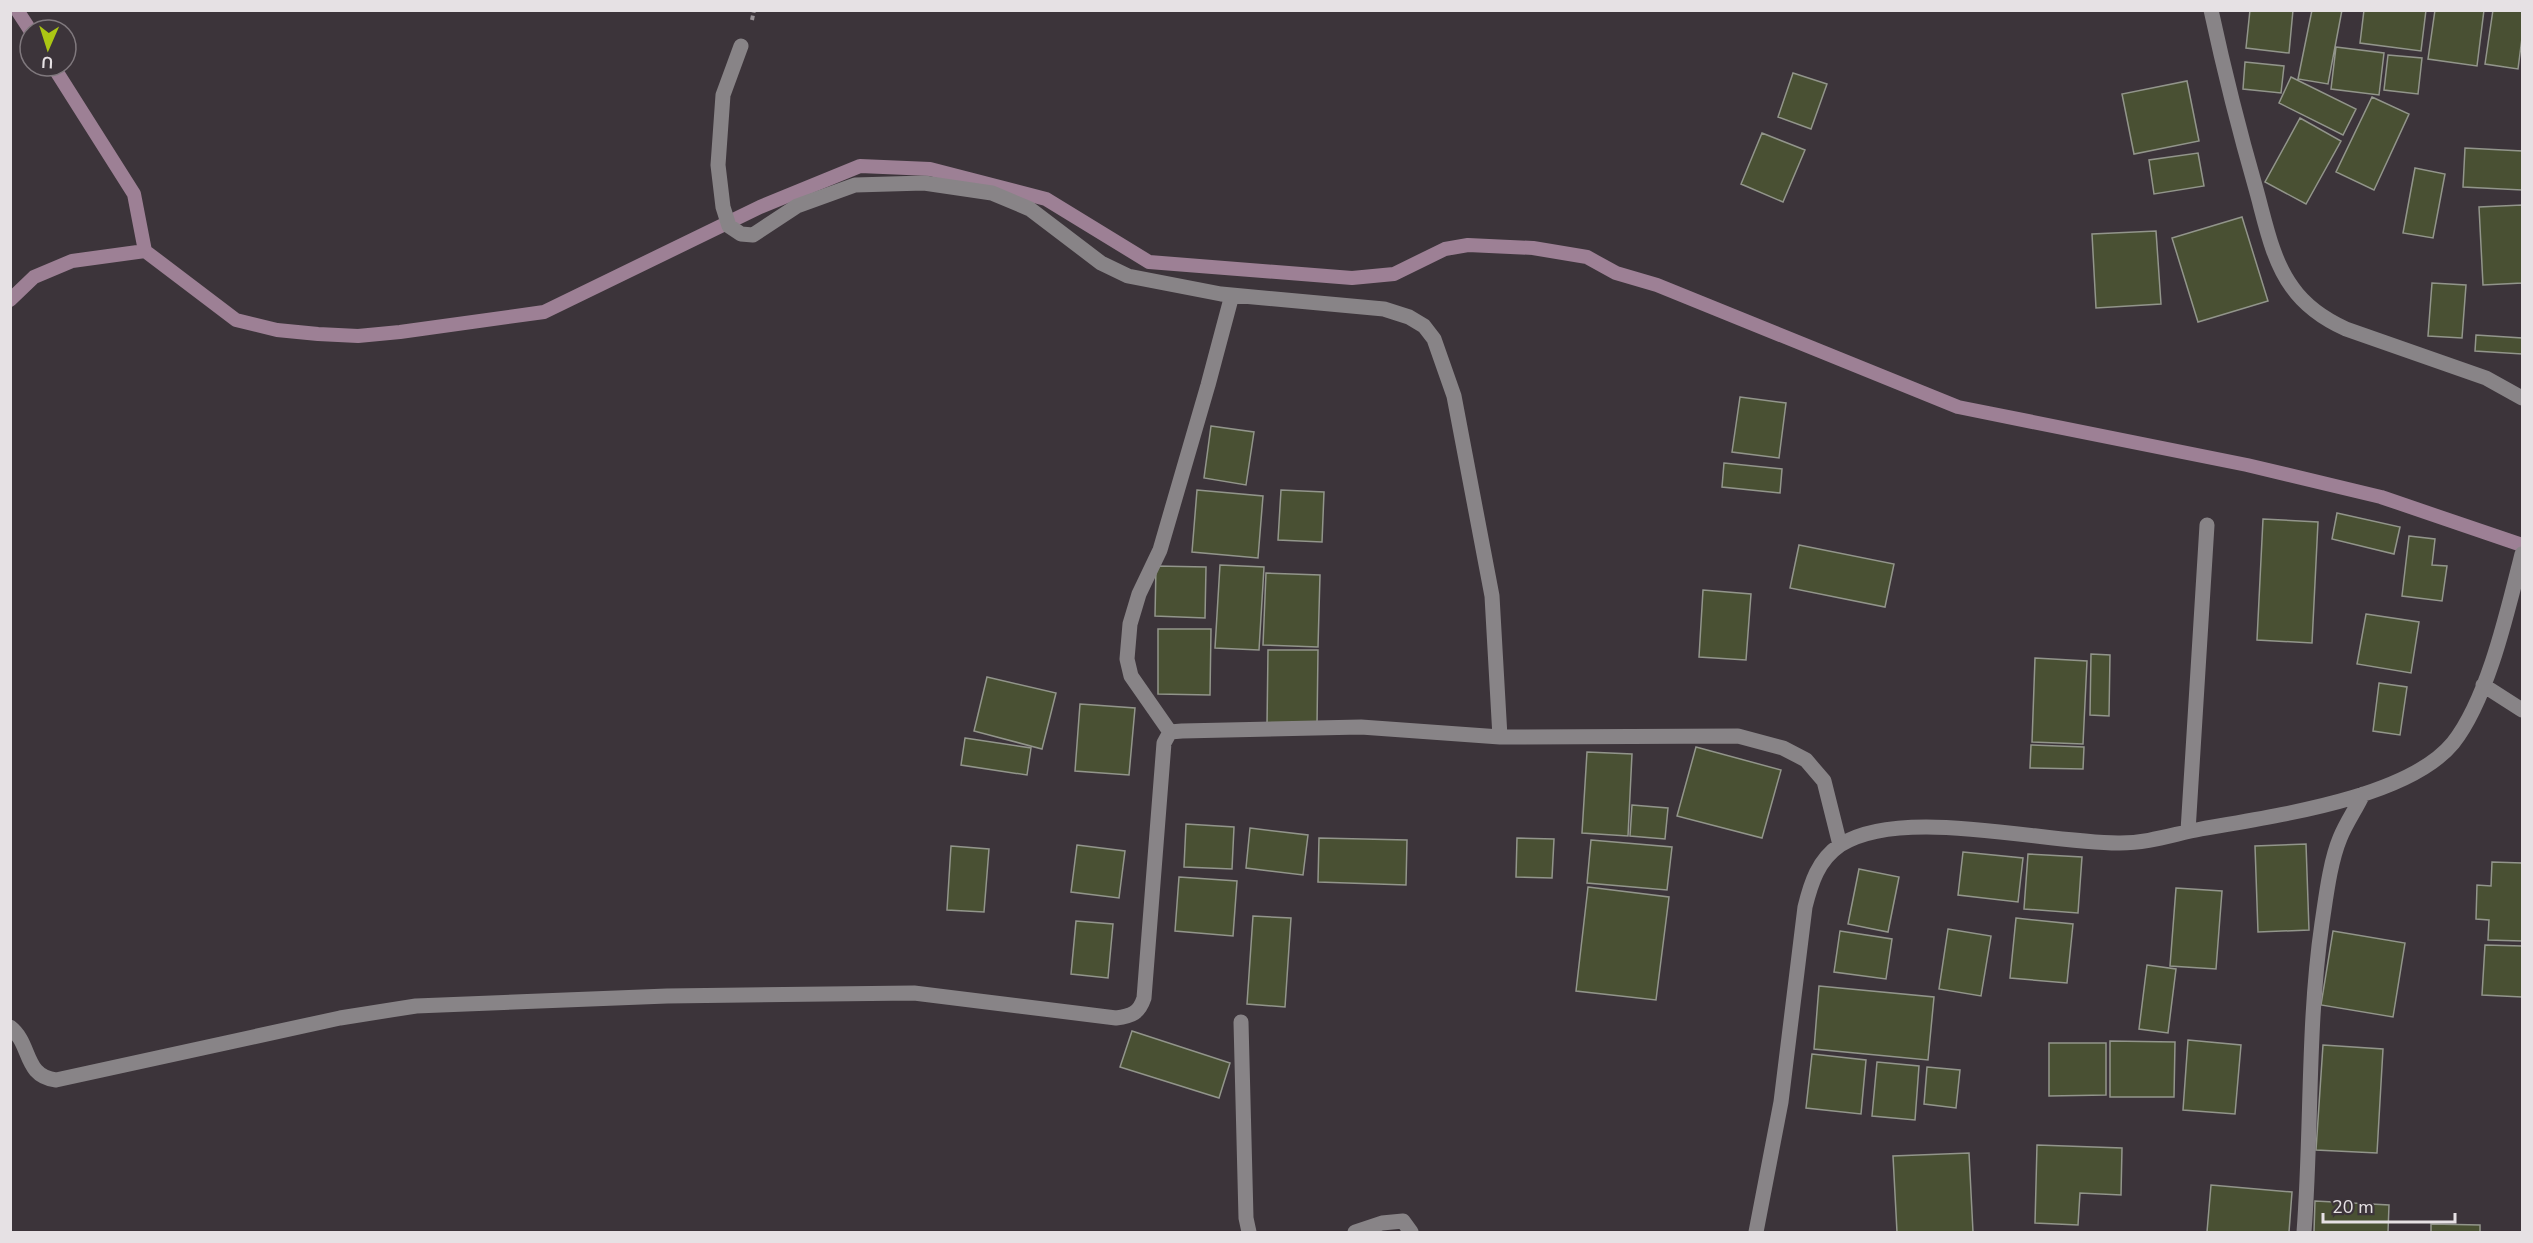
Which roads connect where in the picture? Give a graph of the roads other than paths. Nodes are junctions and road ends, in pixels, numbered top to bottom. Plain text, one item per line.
1 (2211, 10) edge
2 (741, 46) dead end
3 (1232, 295) junction
4 (2523, 398) edge
5 (2207, 525) dead end
6 (2523, 554) edge
7 (2483, 684) junction
8 (2523, 710) edge
9 (1170, 732) junction
10 (1500, 737) junction
11 (2364, 794) junction
12 (2188, 831) junction
13 (1840, 845) junction
14 (1241, 1022) dead end
15 (10, 1027) edge
16 (1249, 1233) edge
17 (1355, 1233) edge
18 (1411, 1233) edge
19 (1756, 1233) edge
20 (2304, 1233) edge

1 - 4 street
2 - 3 street
3 - 9 street
3 - 10 street
5 - 12 street
6 - 7 street
7 - 8 street
7 - 11 street
9 - 10 street
9 - 15 street
10 - 13 street
11 - 12 street
11 - 20 street
12 - 13 street
13 - 19 street
14 - 16 street
17 - 18 street

